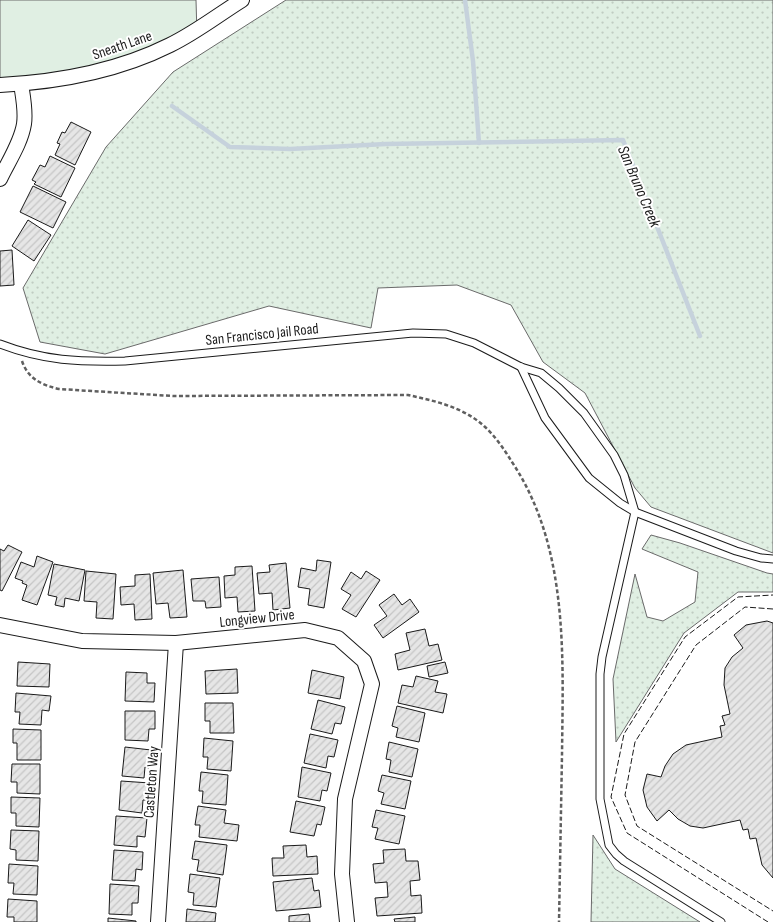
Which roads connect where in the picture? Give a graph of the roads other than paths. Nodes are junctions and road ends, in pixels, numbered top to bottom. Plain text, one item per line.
1 (242, 0) edge
2 (21, 84) junction
3 (0, 86) edge
4 (0, 179) edge
5 (0, 344) edge
6 (521, 367) junction
7 (635, 512) junction
8 (773, 559) edge
9 (0, 625) edge
10 (176, 643) junction
11 (158, 922) edge
12 (347, 922) edge
13 (721, 922) edge

1 - 2 street, Sneath Lane
2 - 3 street, Sneath Lane
2 - 4 street
5 - 6 lane, San Francisco Jail Road
6 - 7 lane
6 - 7 lane, San Francisco Jail Road
7 - 8 lane
7 - 13 lane
9 - 10 street, Longview Drive
10 - 11 street, Castleton Way
10 - 12 street, Longview Drive

